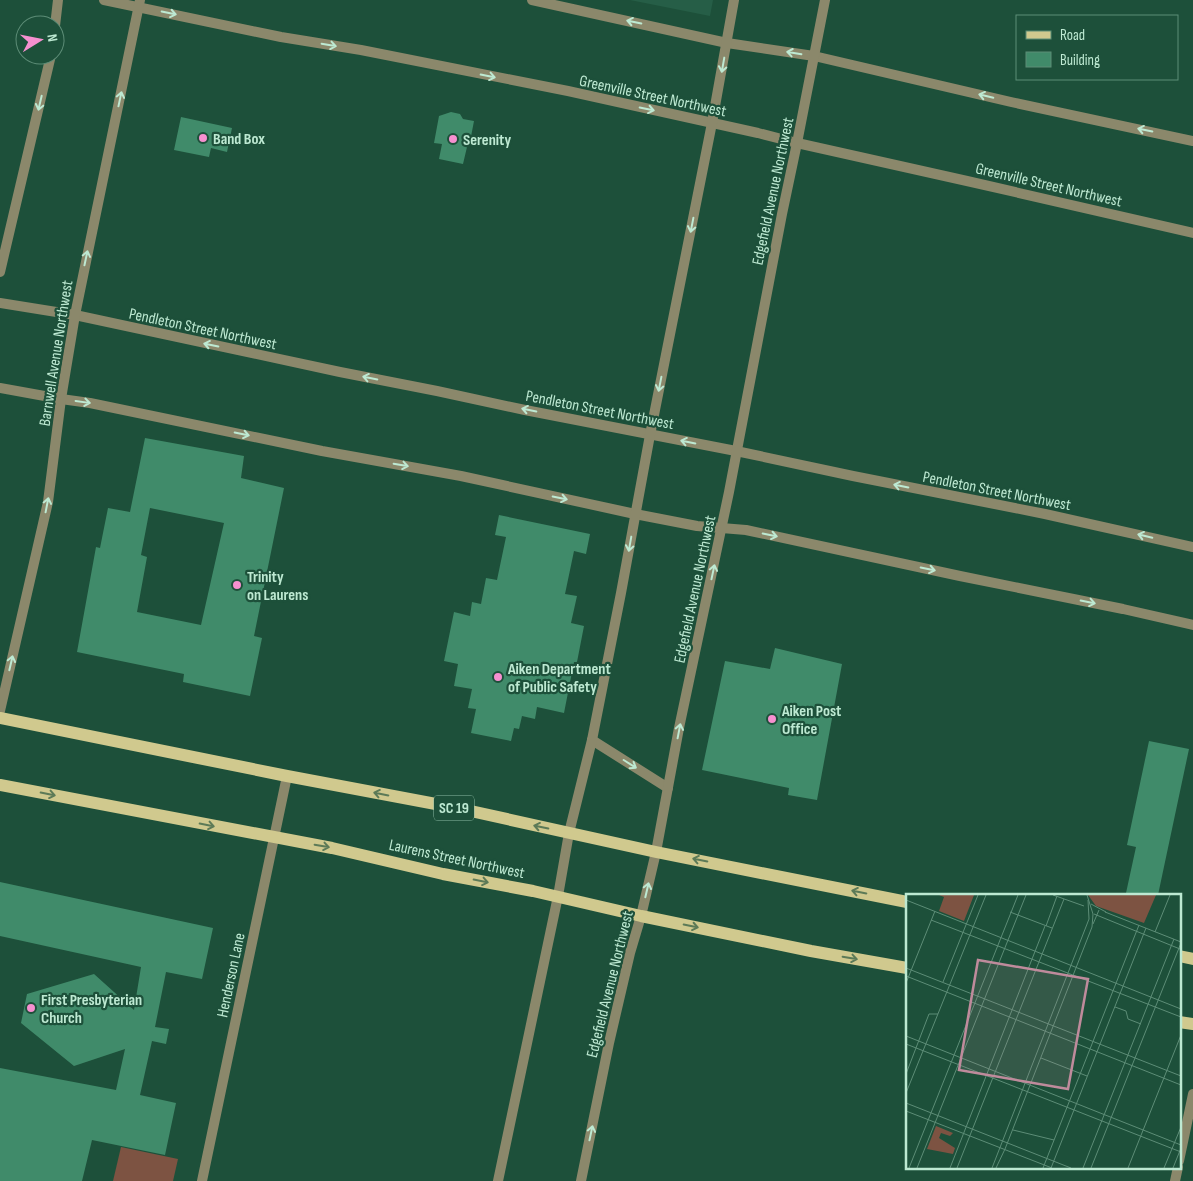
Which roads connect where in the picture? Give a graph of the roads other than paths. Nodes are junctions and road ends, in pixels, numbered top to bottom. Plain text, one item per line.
1 (58, 0) edge
2 (104, 0) edge
3 (532, 0) edge
4 (734, 0) edge
5 (825, 0) edge
6 (139, 4) edge
7 (56, 15) edge
8 (727, 43) junction
9 (814, 56) junction
10 (49, 65) edge
11 (712, 123) junction
12 (1193, 140) edge
13 (797, 143) junction
14 (1193, 233) edge
15 (0, 272) edge
16 (0, 303) edge
17 (74, 315) junction
18 (0, 388) edge
19 (61, 399) junction
20 (650, 435) junction
21 (736, 451) junction
22 (635, 514) junction
23 (722, 528) junction
24 (1193, 546) edge
25 (1193, 625) edge
26 (0, 711) edge
27 (0, 718) edge
28 (592, 740) junction
29 (287, 776) junction
30 (0, 785) edge
31 (668, 788) junction
32 (569, 833) junction
33 (274, 838) junction
34 (656, 852) junction
35 (558, 896) junction
36 (906, 902) edge
37 (642, 916) junction
38 (1180, 956) edge
39 (1193, 958) edge
40 (906, 968) edge
41 (1180, 1022) edge
42 (1193, 1024) edge
43 (1193, 1094) edge
44 (1180, 1156) edge
45 (1178, 1168) edge
46 (202, 1181) edge
47 (498, 1181) edge
48 (581, 1181) edge
49 (1175, 1181) edge

1 - 7 street
2 - 6 street, Greenville Street Northwest
8 -> 3 street
4 - 8 street
5 - 9 street, Edgefield Avenue Northwest
6 -> 11 street, Greenville Street Northwest
17 -> 6 street, Barnwell Avenue Northwest
9 -> 8 street
8 -> 11 street
12 -> 9 street
9 - 13 street, Edgefield Avenue Northwest
10 -> 15 street
11 - 13 street, Greenville Street Northwest
11 -> 20 street
13 - 14 street, Greenville Street Northwest
13 - 21 street, Edgefield Avenue Northwest
16 - 17 street, Pendleton Street Northwest
17 - 19 street, Barnwell Avenue Northwest
20 -> 17 street, Pendleton Street Northwest
18 - 19 street
19 -> 22 street
26 -> 19 street, Barnwell Avenue Northwest
21 -> 20 street, Pendleton Street Northwest
20 - 22 street
21 - 23 street, Edgefield Avenue Northwest
24 -> 21 street, Pendleton Street Northwest
22 - 23 street
22 -> 28 street
23 -> 25 street
31 -> 23 street, Edgefield Avenue Northwest
27 - 29 main road, SC 19
28 -> 31 street
28 - 32 street
32 -> 29 main road, SC 19
29 - 33 street, Henderson Lane
30 -> 33 main road, Laurens Street Northwest
31 - 34 street, Edgefield Avenue Northwest
32 - 34 main road, SC 19
32 - 35 street
33 -> 35 main road, Laurens Street Northwest
33 - 46 street, Henderson Lane
36 -> 34 main road, SC 19
37 -> 34 street, Edgefield Avenue Northwest
35 - 37 main road, Laurens Street Northwest
35 - 47 street
37 -> 40 main road, Laurens Street Northwest
48 -> 37 street, Edgefield Avenue Northwest
38 - 39 main road
41 - 42 main road
43 - 44 street
45 - 49 street

